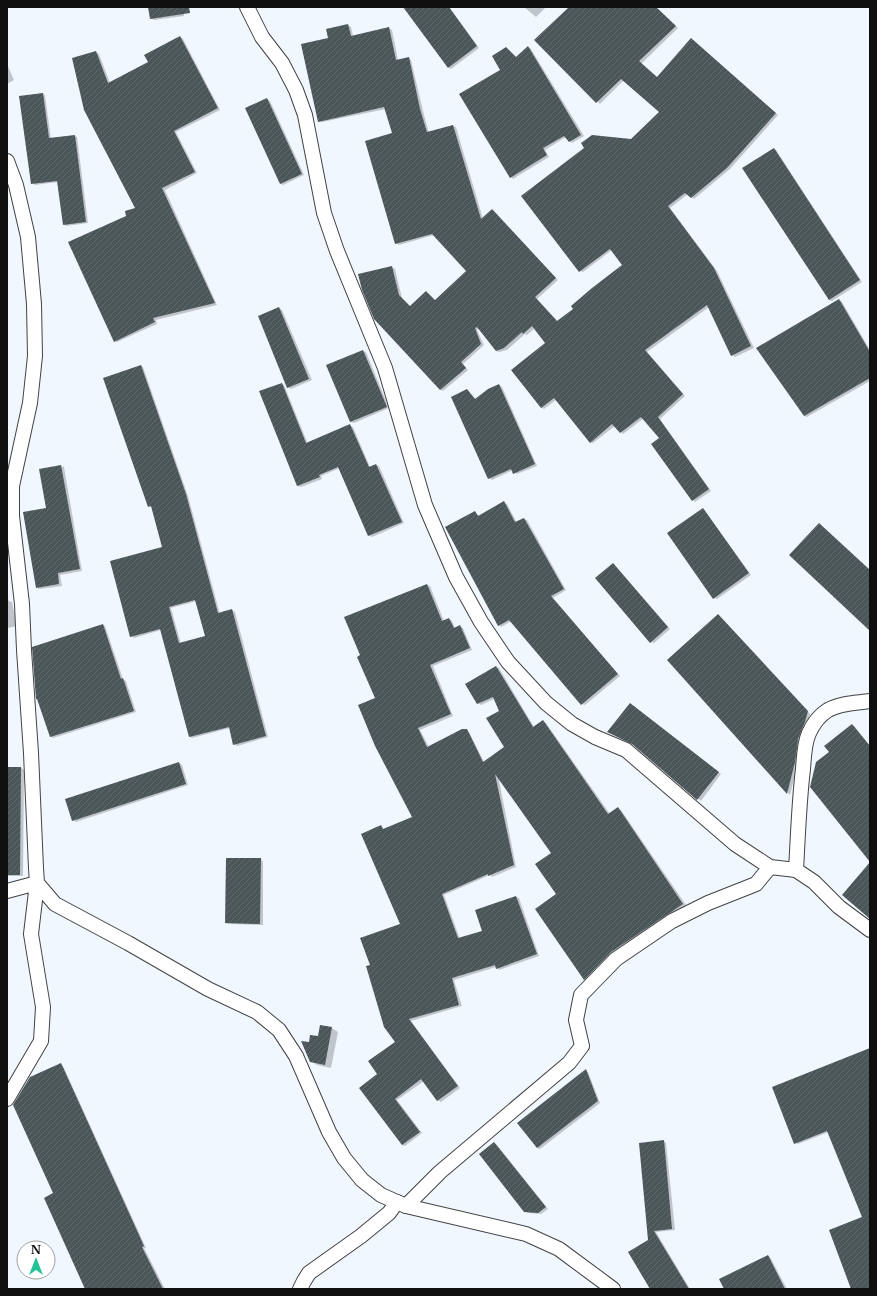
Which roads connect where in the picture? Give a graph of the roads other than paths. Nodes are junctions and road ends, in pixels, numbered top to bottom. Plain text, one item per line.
1 (247, 7) edge
2 (7, 162) edge
3 (870, 701) edge
4 (770, 867) junction
5 (796, 870) junction
6 (37, 883) junction
7 (7, 891) edge
8 (870, 930) edge
9 (7, 1099) edge
10 (401, 1204) junction
11 (300, 1289) edge
12 (613, 1289) edge

1 - 4 street
2 - 6 street
3 - 5 street
4 - 5 street
4 - 10 street
5 - 8 street
6 - 7 street
6 - 9 street
6 - 10 street
10 - 11 street
10 - 12 street

